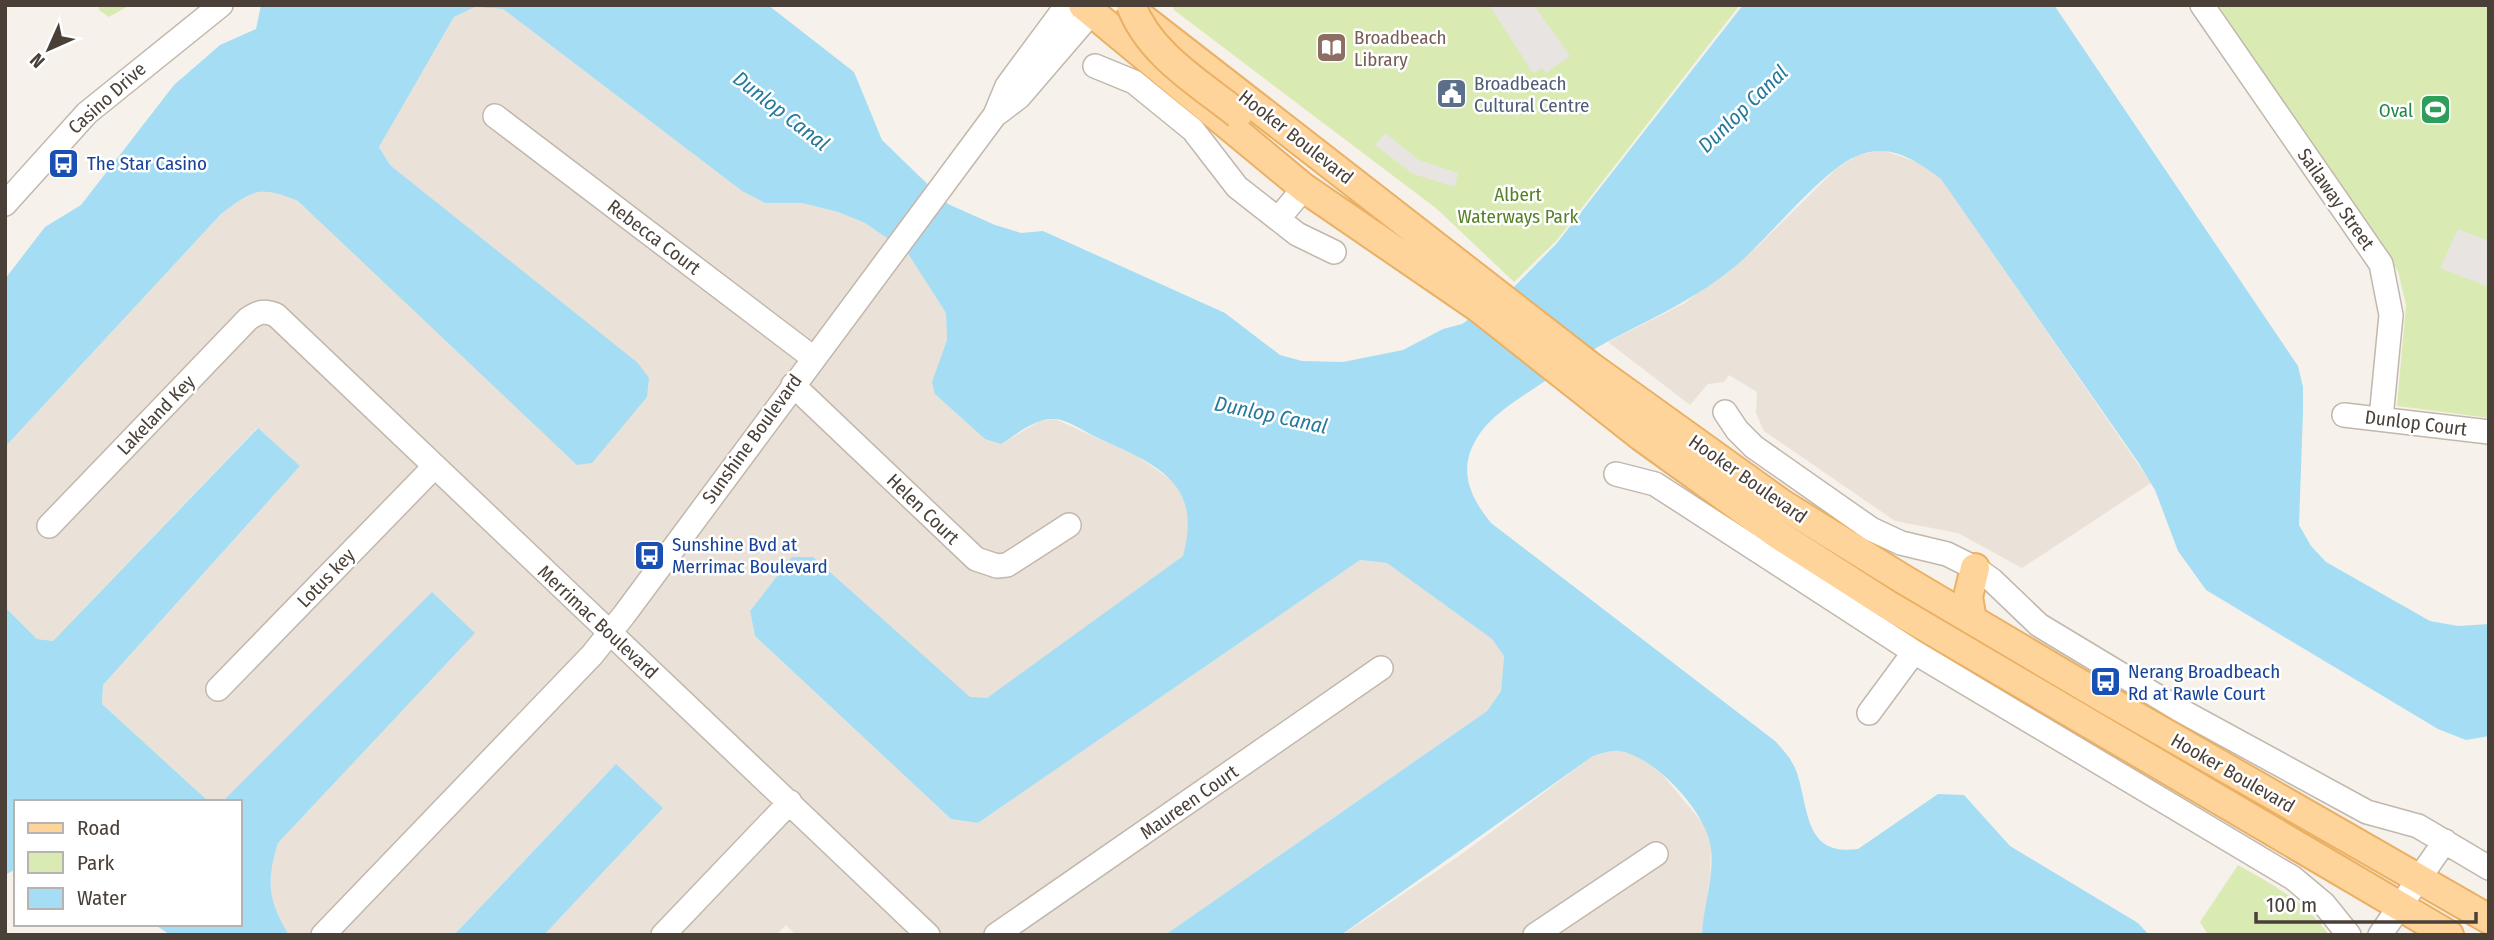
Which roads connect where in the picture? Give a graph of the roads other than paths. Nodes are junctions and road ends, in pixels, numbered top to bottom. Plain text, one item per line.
1 (221, 5) edge
2 (1126, 5) edge
3 (1131, 5) edge
4 (1160, 5) edge
5 (2202, 5) edge
6 (1085, 7) edge
7 (1175, 44) junction
8 (1095, 66) dead end
9 (495, 116) dead end
10 (1304, 188) junction
11 (5, 204) edge
12 (1278, 219) junction
13 (1368, 232) junction
14 (1334, 252) dead end
15 (1485, 299) junction
16 (266, 311) joint
17 (812, 357) junction
18 (1579, 372) junction
19 (793, 385) junction
20 (1725, 412) dead end
21 (2344, 415) dead end
22 (2381, 418) junction
23 (2489, 432) edge
24 (434, 467) junction
25 (1616, 474) dead end
26 (1069, 525) dead end
27 (50, 526) dead end
28 (1975, 568) junction
29 (1935, 598) junction
30 (1972, 620) junction
31 (610, 632) junction
32 (1914, 652) junction
33 (1381, 668) dead end
34 (218, 689) dead end
35 (1869, 713) dead end
36 (790, 802) junction
37 (2445, 841) junction
38 (1656, 854) dead end
39 (2489, 868) edge
40 (2421, 878) junction
41 (2402, 907) junction
42 (2489, 919) edge
43 (1542, 933) edge
44 (323, 935) edge
45 (663, 935) edge
46 (928, 935) edge
47 (996, 935) edge
48 (2349, 935) edge
49 (2380, 935) edge
50 (2449, 935) edge

1 - 11 street, Casino Drive
2 - 7 main road, Hooker Boulevard
3 - 13 main road, bridge
4 - 7 main road
5 - 22 street, Sailaway Street
6 - 10 main road, Hooker Boulevard
6 - 17 street, Sunshine Boulevard
7 - 15 main road, Hooker Boulevard
8 - 12 street
9 - 17 street, Rebecca Court
10 - 12 street, Hooker Boulevard
10 - 13 main road, Hooker Boulevard
12 - 14 street
13 - 15 main road, Hooker Boulevard
15 - 18 main road, Hooker Boulevard
16 - 24 street, Merrimac Boulevard
16 - 27 street, Lakeland Key
17 - 19 street, Sunshine Boulevard
18 - 29 main road, Hooker Boulevard
18 - 41 main road, Hooker Boulevard
19 - 26 street, Helen Court
19 - 31 street, Sunshine Boulevard
20 - 28 street, Hooker Boulevard
21 - 22 street, Dunlop Court
22 - 23 street, Dunlop Court
24 - 31 street, Merrimac Boulevard
24 - 34 street, Lotus key
25 - 32 street
28 - 29 main road
28 - 30 main road
28 - 37 street, Hooker Boulevard
29 - 30 main road, Hooker Boulevard
30 - 40 main road, Hooker Boulevard
31 - 36 street, Merrimac Boulevard
31 - 44 street, Sunshine Boulevard
32 - 35 street
32 - 48 street
33 - 47 street, Maureen Court
36 - 45 street
36 - 46 street, Merrimac Boulevard
37 - 39 street, Hooker Boulevard
37 - 40 street
38 - 43 street
40 - 41 street
40 - 42 main road, Hooker Boulevard
41 - 49 street
41 - 50 main road, Hooker Boulevard

